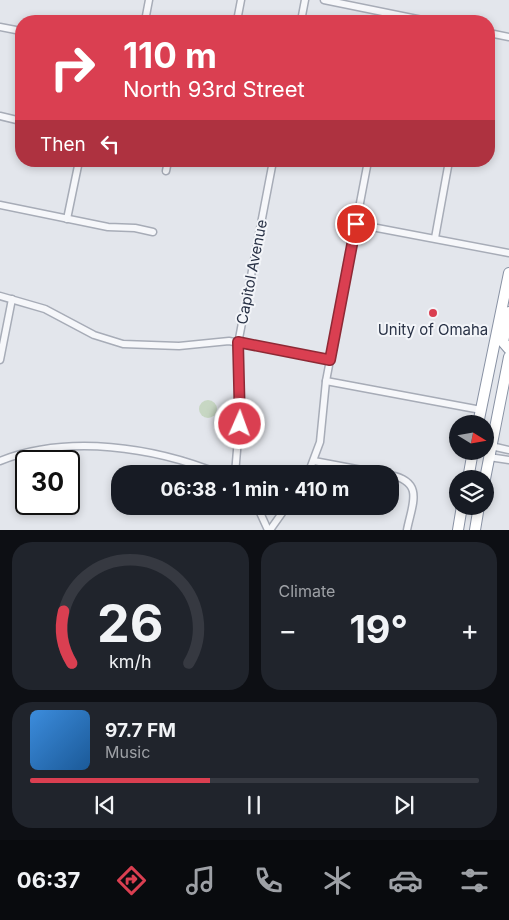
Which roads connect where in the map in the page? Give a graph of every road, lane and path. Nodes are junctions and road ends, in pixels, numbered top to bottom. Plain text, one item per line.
1 (149, 0) edge
2 (241, 0) edge
3 (305, 0) edge
4 (324, 0) edge
5 (146, 15) edge
6 (238, 15) edge
7 (302, 15) edge
8 (384, 15) edge
9 (0, 27) edge
10 (15, 31) edge
11 (495, 34) edge
12 (509, 37) edge
13 (0, 116) edge
14 (15, 120) edge
15 (78, 167) edge
16 (167, 167) edge
17 (272, 167) edge
18 (367, 167) edge
19 (449, 167) edge
20 (166, 171) dead end
21 (0, 205) edge
22 (67, 219) junction
23 (356, 224) junction
24 (153, 232) dead end
25 (434, 238) junction
26 (509, 253) edge
27 (509, 273) edge
28 (0, 296) edge
29 (12, 299) junction
30 (509, 312) edge
31 (238, 342) junction
32 (509, 349) edge
33 (509, 357) edge
34 (0, 360) edge
35 (330, 360) junction
36 (326, 381) junction
37 (481, 410) junction
38 (480, 415) edge
39 (494, 431) edge
40 (509, 450) edge
41 (494, 451) edge
42 (494, 453) edge
43 (509, 460) edge
44 (0, 461) edge
45 (314, 461) junction
46 (194, 465) edge
47 (236, 465) edge
48 (312, 465) edge
49 (335, 465) edge
50 (399, 477) edge
51 (262, 515) edge
52 (280, 515) edge
53 (460, 515) edge
54 (478, 515) edge
55 (269, 530) edge
56 (407, 530) edge
57 (458, 530) edge
58 (475, 530) edge

1 - 5 street
2 - 6 street
3 - 7 street
4 - 8 street
9 - 10 street
11 - 12 street
13 - 14 street
15 - 22 street
16 - 20 street
17 - 31 street, Capitol Avenue
18 - 23 street
19 - 25 street
21 - 22 street
22 - 24 street
23 - 25 street
23 - 35 street
25 - 26 street
27 - 37 highway
28 - 29 street
29 - 31 street
29 - 34 street
30 - 32 highway
31 - 35 street
31 - 47 street, Capitol Avenue
33 - 39 highway
35 - 36 street
36 - 37 street
36 - 45 street
37 - 38 highway
40 - 41 street
42 - 43 street
44 - 46 street
45 - 48 street
45 - 49 street
50 - 56 street
51 - 55 street
52 - 55 street
53 - 57 highway
54 - 58 highway

